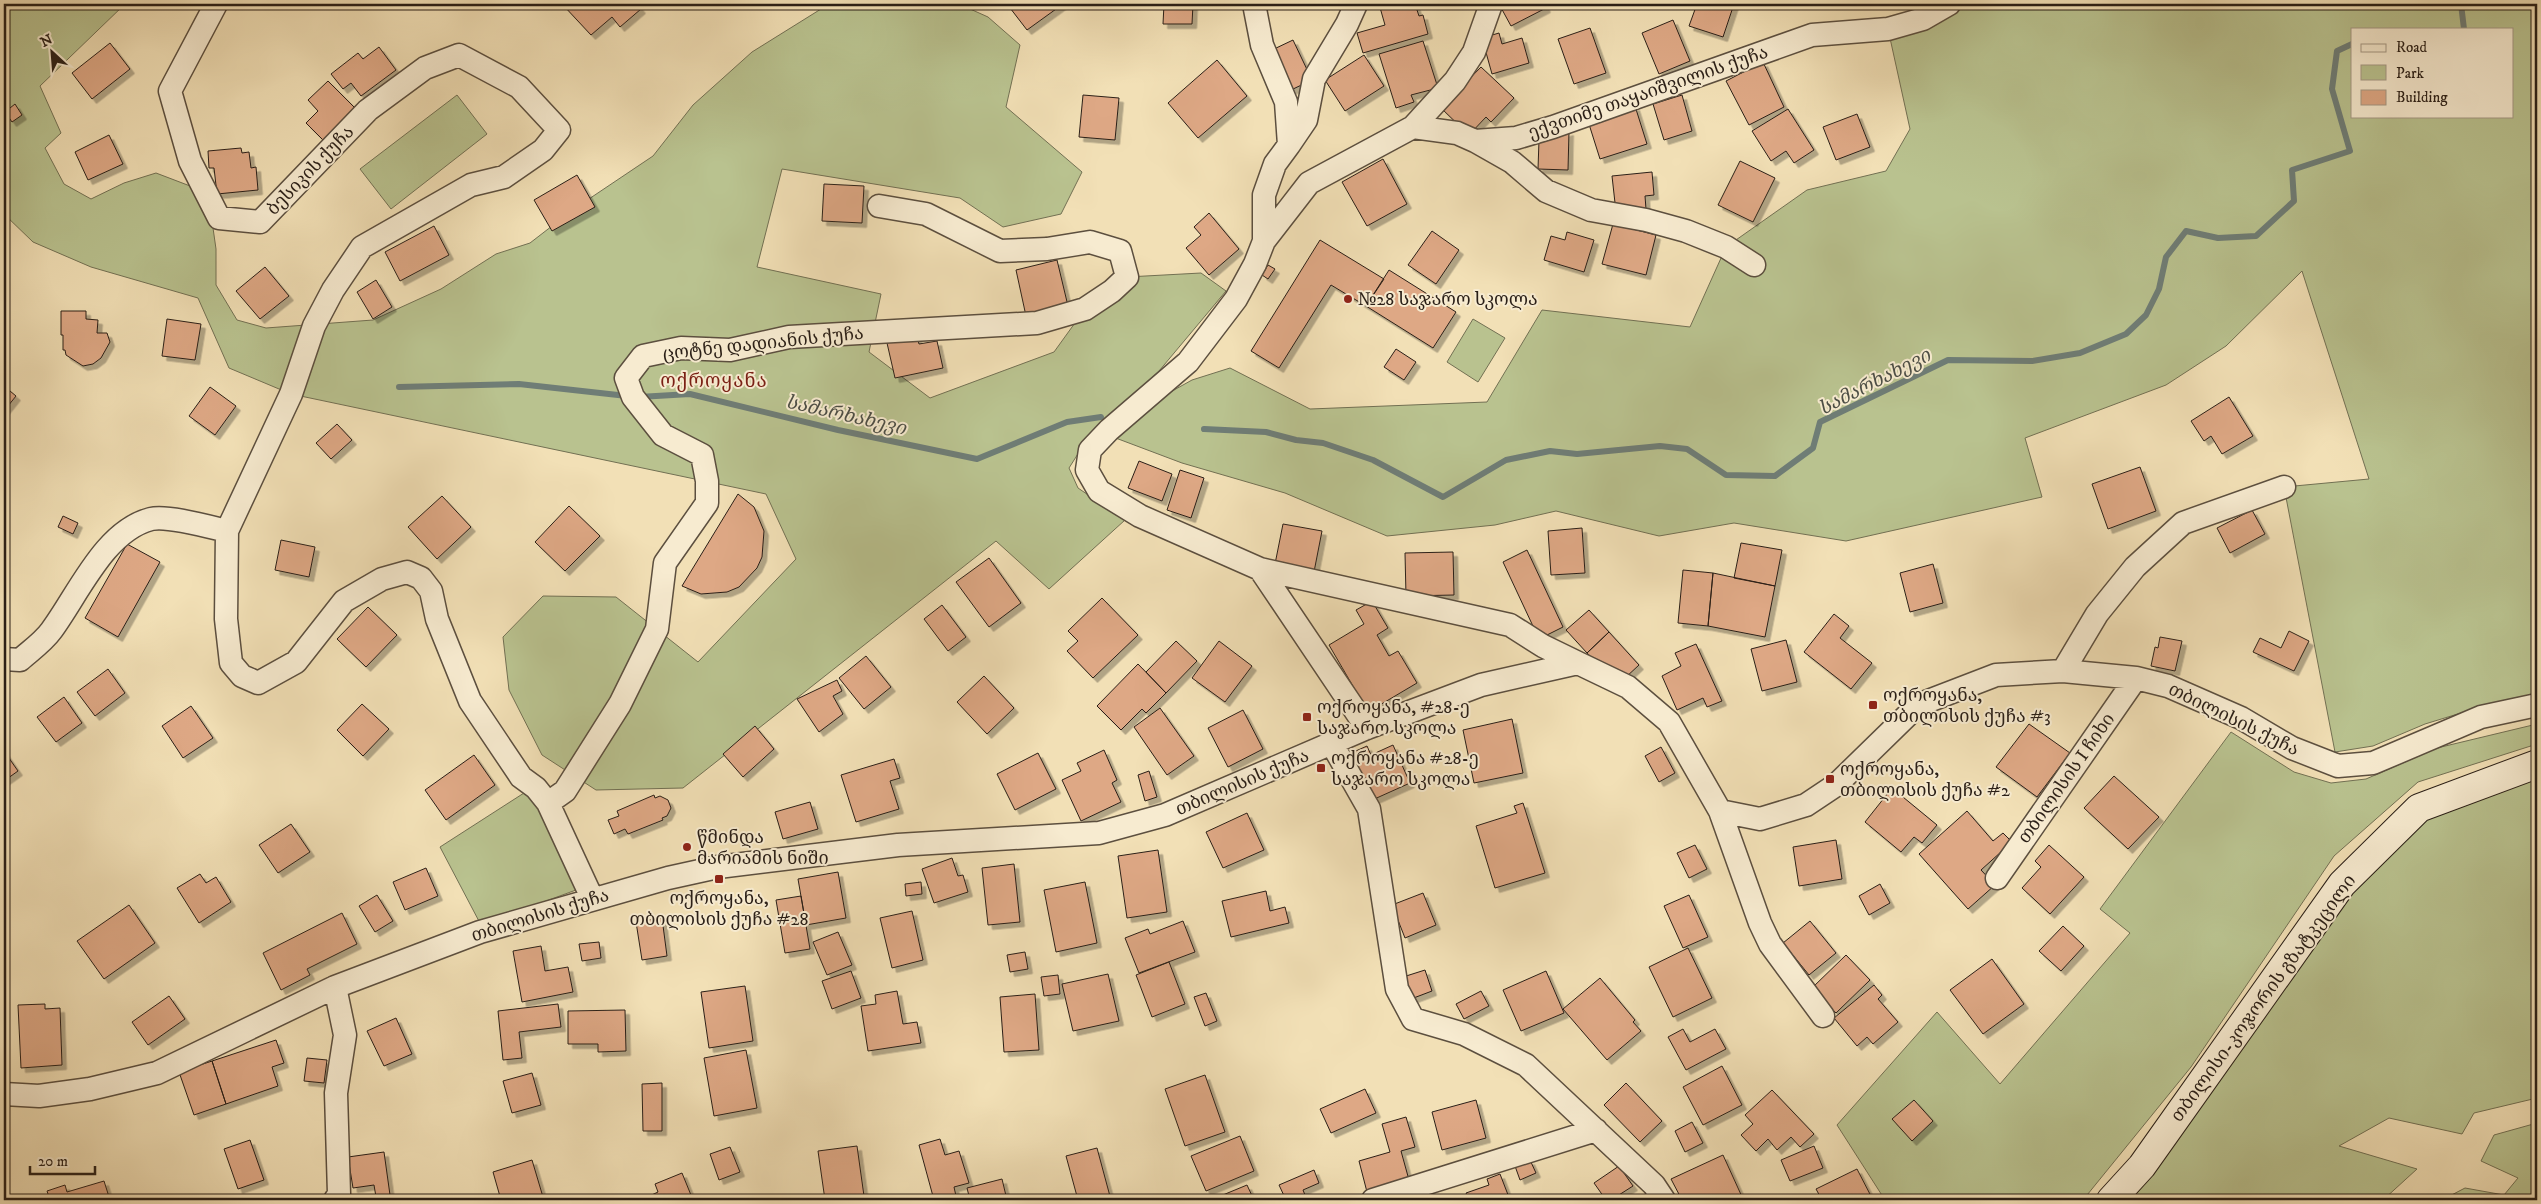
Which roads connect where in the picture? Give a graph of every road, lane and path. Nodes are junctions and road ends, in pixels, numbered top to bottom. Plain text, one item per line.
1 (216, 4) edge
2 (1254, 4) edge
3 (1356, 4) edge
4 (1491, 4) edge
5 (1949, 4) edge
6 (1413, 127) junction
7 (1475, 140) junction
8 (1289, 145) junction
9 (879, 206) dead end
10 (1264, 241) junction
11 (1754, 266) dead end
12 (2284, 487) dead end
13 (227, 530) junction
14 (1260, 569) junction
15 (4, 659) edge
16 (1578, 663) junction
17 (2063, 671) junction
18 (2136, 678) junction
19 (2537, 705) edge
20 (1368, 728) junction
21 (1332, 744) junction
22 (2537, 764) edge
23 (548, 803) junction
24 (1720, 811) junction
25 (1997, 878) dead end
26 (592, 898) junction
27 (335, 987) junction
28 (1823, 1016) dead end
29 (4, 1094) edge
30 (1596, 1130) junction
31 (335, 1200) edge
32 (1373, 1200) edge
33 (1664, 1200) edge
34 (2112, 1200) edge

1 - 13 street, ბესიკის ქუჩა
2 - 8 street
3 - 8 street
4 - 6 street
5 - 7 street, ექვთიმე თაყაიშვილის ქუჩა
6 - 7 street, ექვთიმე თაყაიშვილის ქუჩა
6 - 10 street
7 - 11 street
8 - 10 street
9 - 23 street, ცოტნე დადიანის ქუჩა
10 - 14 street
12 - 17 street
13 - 15 street
13 - 23 street
14 - 16 street
14 - 20 street
16 - 20 street, თბილისის ქუჩა
16 - 24 street
17 - 18 street, თბილისის ქუჩა
17 - 24 street, თბილისის ქუჩა
18 - 19 street, თბილისის ქუჩა
18 - 25 street, თბილისის I ჩიხი
20 - 21 street, თბილისის ქუჩა
21 - 26 street, თბილისის ქუჩა
21 - 30 street
22 - 34 main road, თბილისი-კოჯორის გზატკეცილი
23 - 26 street
24 - 28 street
26 - 27 street, თბილისის ქუჩა
27 - 29 street, თბილისის ქუჩა
27 - 31 street
30 - 32 street
30 - 33 street

